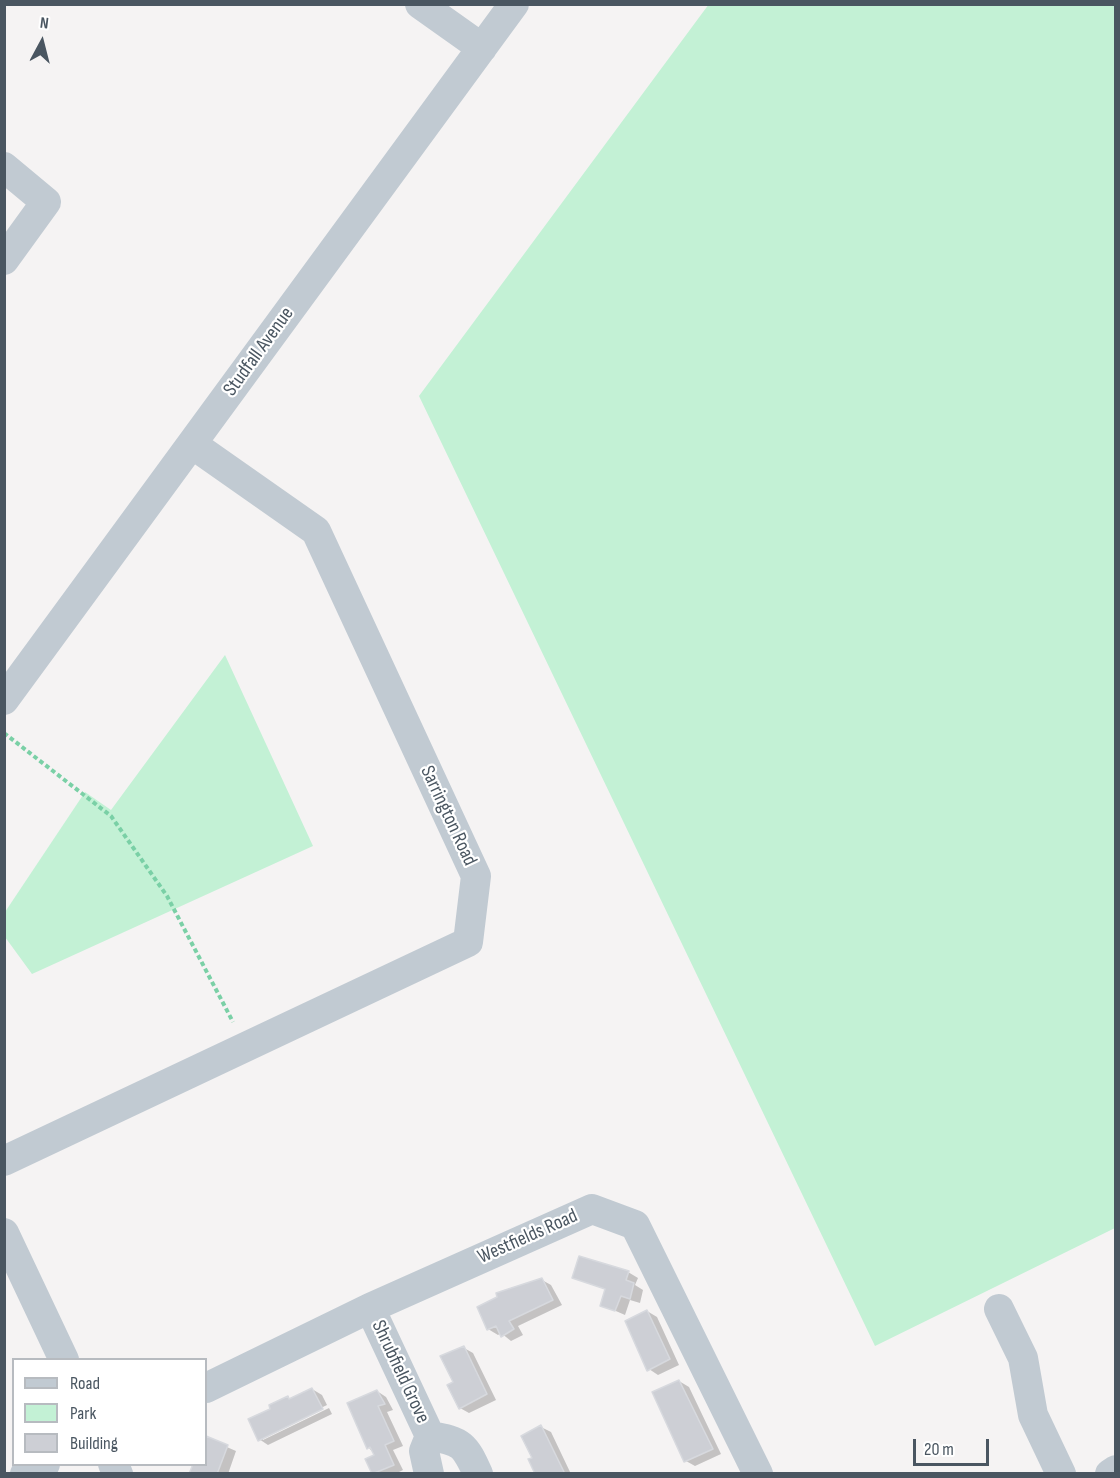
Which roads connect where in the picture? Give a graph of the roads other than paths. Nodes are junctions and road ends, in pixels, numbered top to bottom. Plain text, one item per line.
1 (420, 4) edge
2 (514, 4) edge
3 (482, 48) junction
4 (4, 167) edge
5 (4, 260) edge
6 (192, 444) junction
7 (4, 700) edge
8 (4, 1161) edge
9 (4, 1233) edge
10 (370, 1308) junction
11 (999, 1309) dead end
12 (64, 1358) edge
13 (207, 1388) edge
14 (430, 1436) junction
15 (41, 1466) edge
16 (1116, 1470) edge
17 (25, 1473) edge
18 (429, 1473) edge
19 (478, 1473) edge
20 (758, 1473) edge
21 (1061, 1473) edge
22 (1110, 1473) edge

1 - 3 street
2 - 3 street, Studfall Avenue
3 - 6 street, Studfall Avenue
4 - 5 street
6 - 7 street, Studfall Avenue
6 - 8 street, Sarrington Road
9 - 12 street
10 - 13 street, Westfields Road
10 - 14 street, Shrubfield Grove
10 - 20 street, Westfields Road
11 - 21 street
14 - 18 street, Shrubfield Grove
14 - 19 street, Shrubfield Grove
15 - 17 street
16 - 22 street

